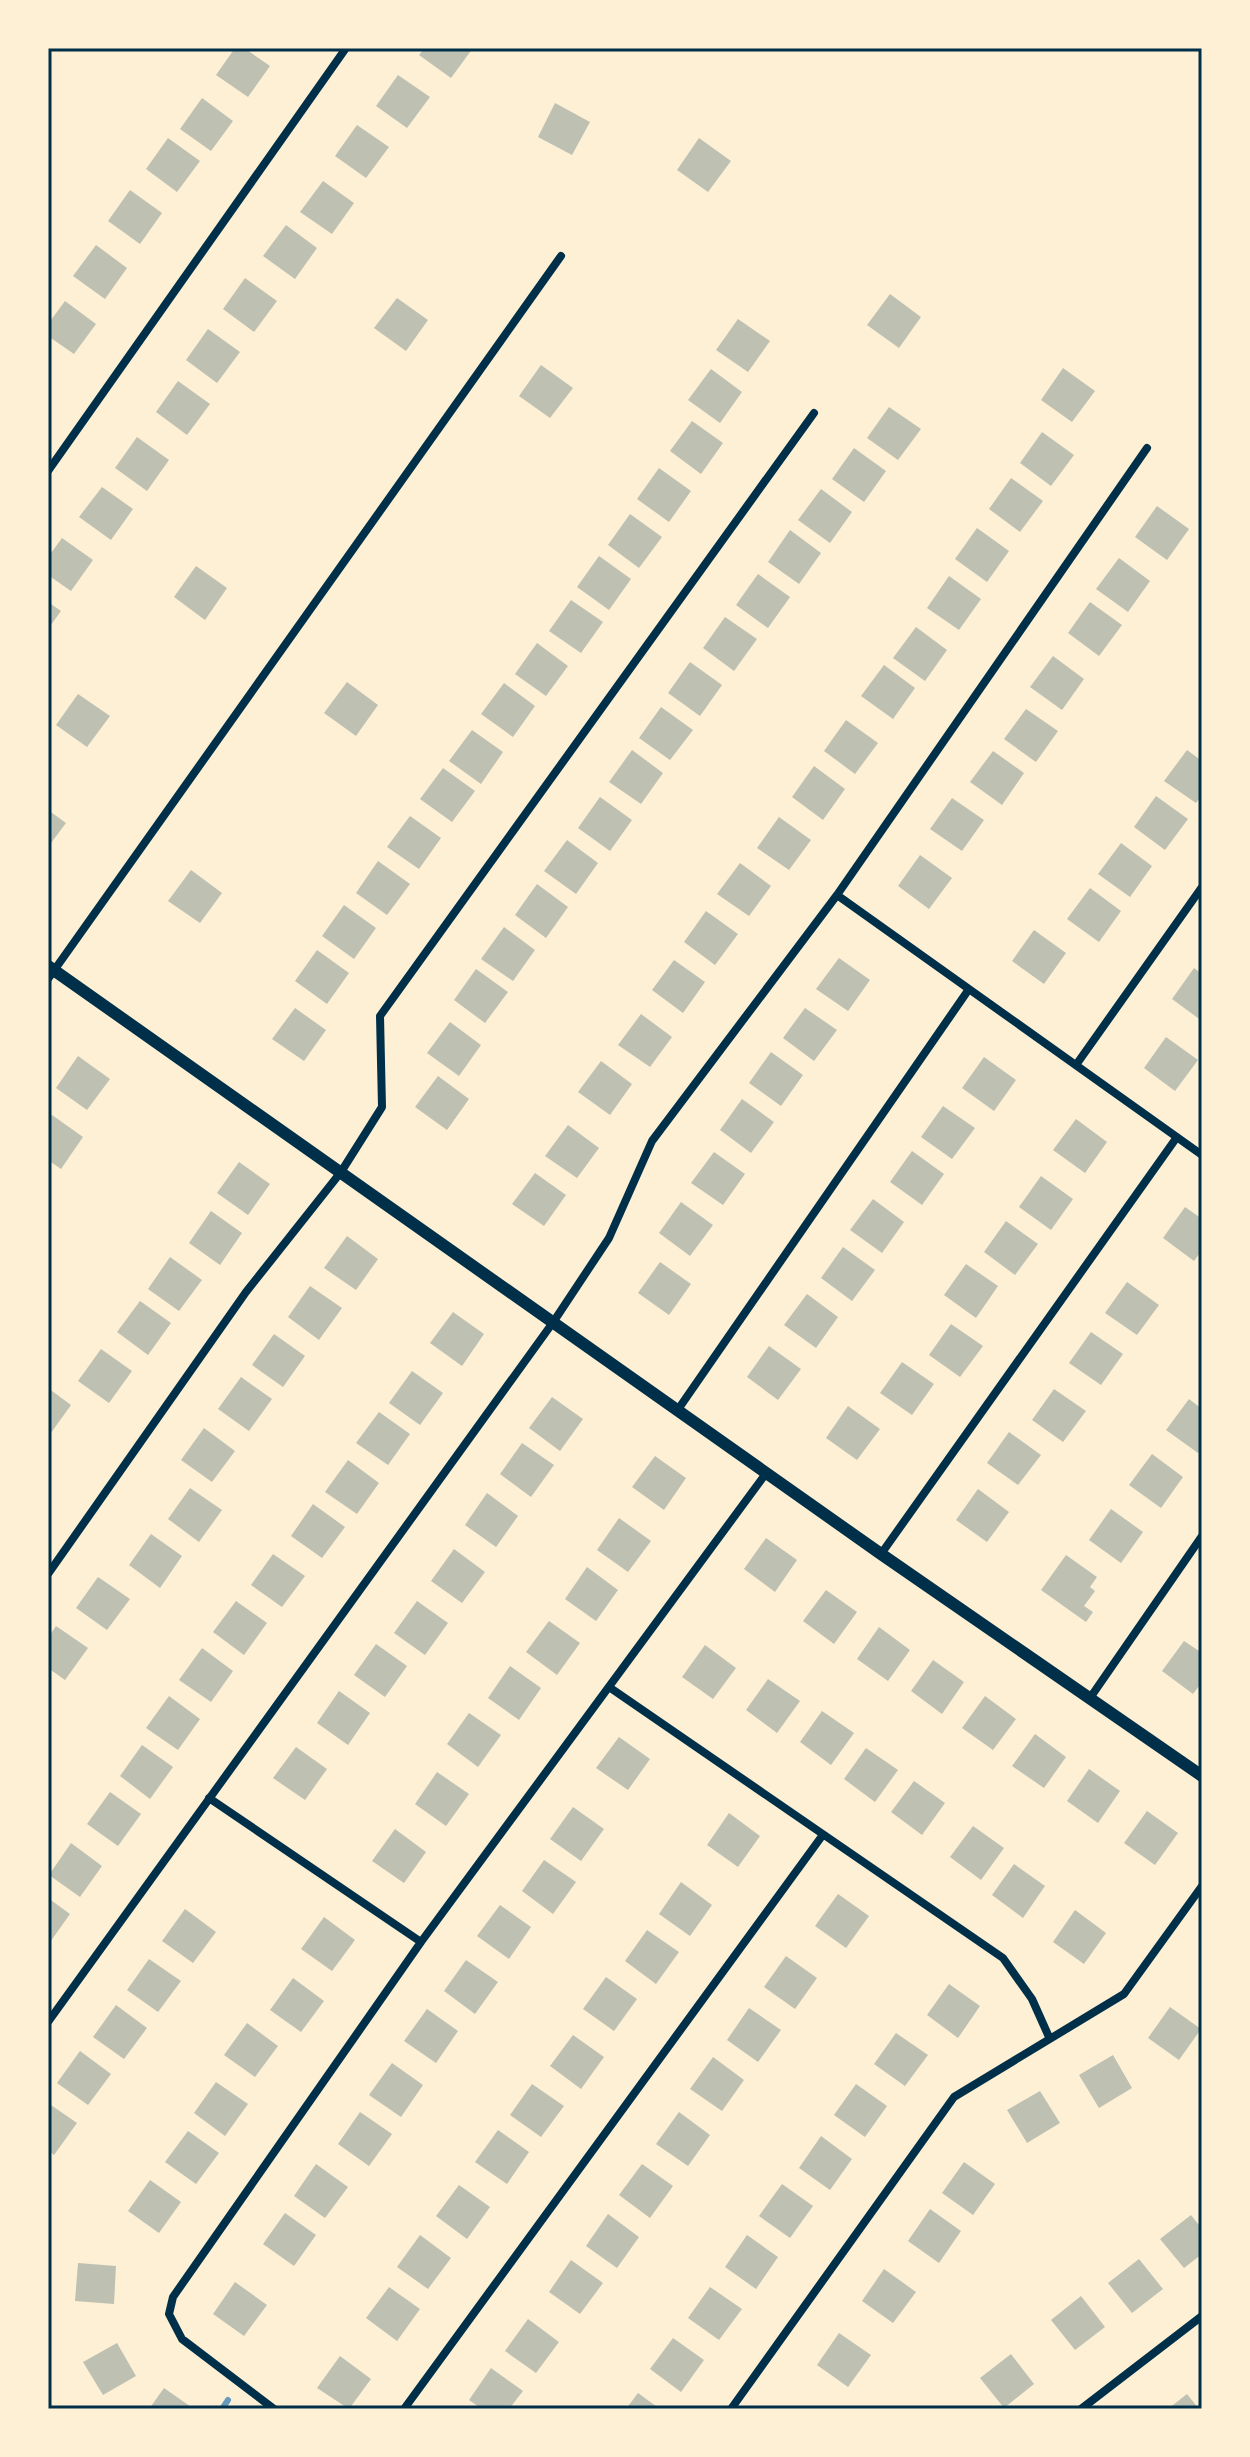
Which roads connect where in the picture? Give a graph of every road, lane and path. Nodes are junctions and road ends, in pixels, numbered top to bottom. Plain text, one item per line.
1 (346, 48) edge
2 (561, 256) dead end
3 (814, 413) dead end
4 (1147, 448) dead end
5 (48, 471) edge
6 (1202, 887) edge
7 (837, 895) junction
8 (50, 972) edge
9 (969, 989) junction
10 (1076, 1065) junction
11 (1177, 1137) junction
12 (1202, 1155) edge
13 (341, 1172) junction
14 (554, 1321) junction
15 (677, 1411) junction
16 (767, 1472) junction
17 (1202, 1536) edge
18 (881, 1554) junction
19 (48, 1574) edge
20 (609, 1687) junction
21 (1090, 1698) junction
22 (1202, 1776) edge
23 (209, 1798) junction
24 (822, 1836) junction
25 (1202, 1886) edge
26 (421, 1942) junction
27 (48, 2022) edge
28 (1049, 2037) junction
29 (1202, 2316) edge
30 (274, 2409) edge
31 (404, 2409) edge
32 (731, 2409) edge
33 (1081, 2409) edge

1 - 5 street
2 - 8 street
3 - 13 street
4 - 7 street
6 - 10 street
7 - 9 street
7 - 14 street
8 - 13 street
9 - 10 street
9 - 15 street
10 - 11 street
11 - 12 street
11 - 18 street
13 - 14 street
13 - 19 street
14 - 15 street
14 - 23 street
15 - 16 street
16 - 18 street
16 - 20 street
17 - 21 street
18 - 21 street
20 - 24 street
20 - 26 street
21 - 22 street
23 - 26 street
23 - 27 street
24 - 28 street
24 - 31 street
25 - 28 street
26 - 30 street
28 - 32 street
29 - 33 street

